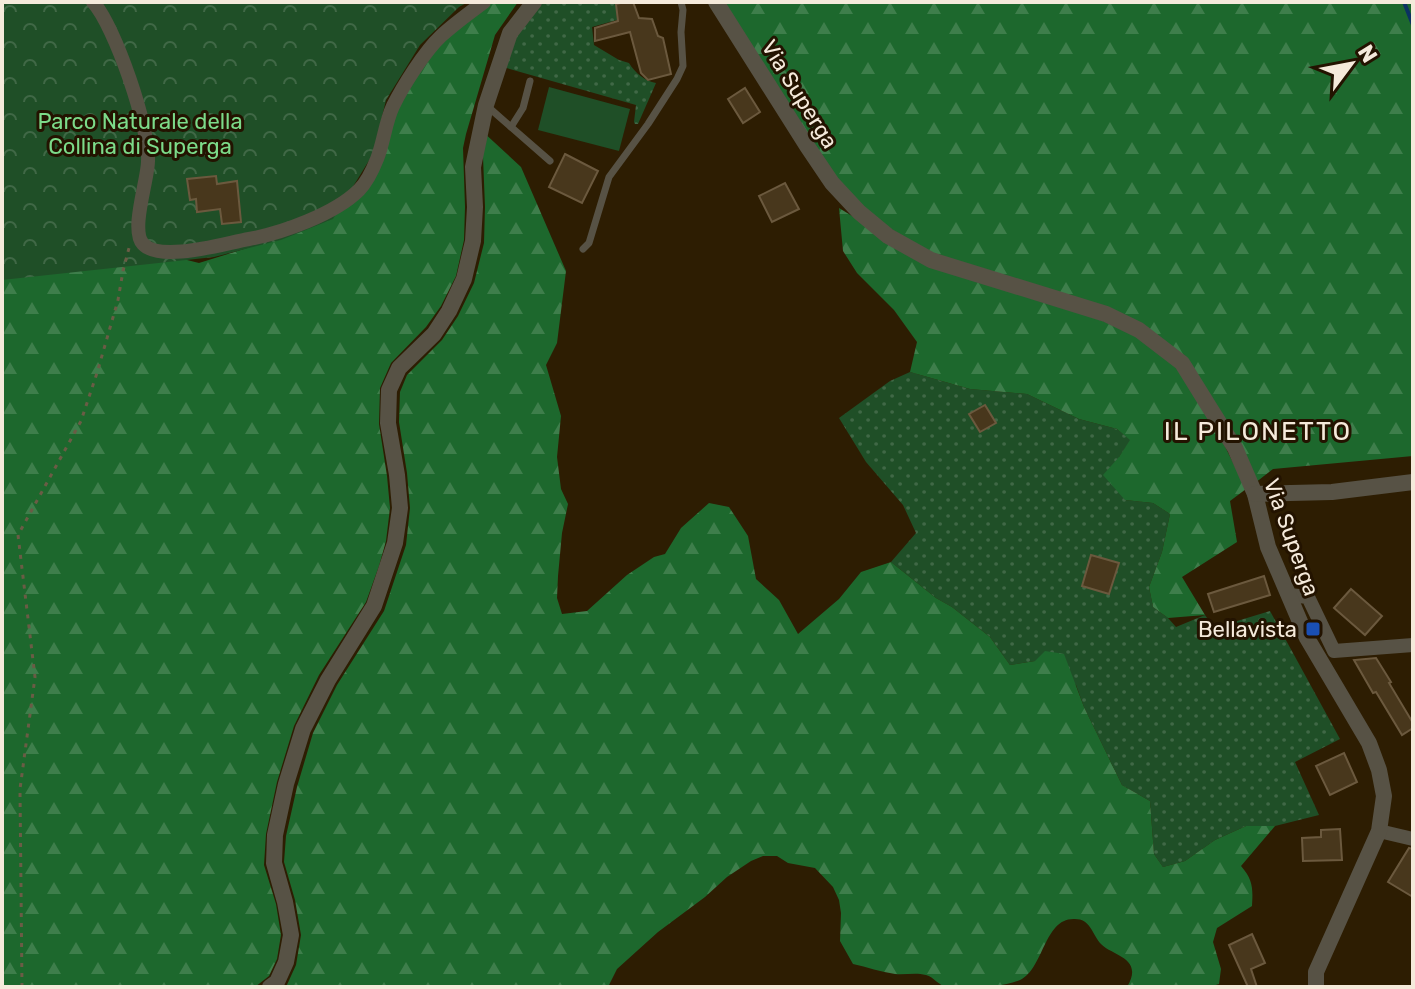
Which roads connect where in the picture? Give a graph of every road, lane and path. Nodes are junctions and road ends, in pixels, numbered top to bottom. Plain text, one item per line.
1 (93, 2) edge
2 (484, 2) edge
3 (534, 2) edge
4 (681, 2) edge
5 (716, 2) edge
6 (530, 81) dead end
7 (486, 105) junction
8 (511, 127) junction
9 (550, 161) dead end
10 (138, 236) junction
11 (583, 249) dead end
12 (1413, 482) edge
13 (1255, 494) junction
14 (1289, 595) junction
15 (1413, 645) edge
16 (1379, 831) junction
17 (1413, 839) edge
18 (22, 987) edge
19 (270, 987) edge
20 (1316, 987) edge

1 - 10 street
2 - 10 street
3 - 7 street
4 - 11 lane
5 - 13 street, Via Superga
6 - 8 lane
7 - 8 lane
7 - 19 street
8 - 9 lane
10 - 18 path
12 - 13 street
13 - 14 street, Via Superga
14 - 15 street
14 - 16 street, Via Superga
16 - 17 street
16 - 20 street, Via Superga

